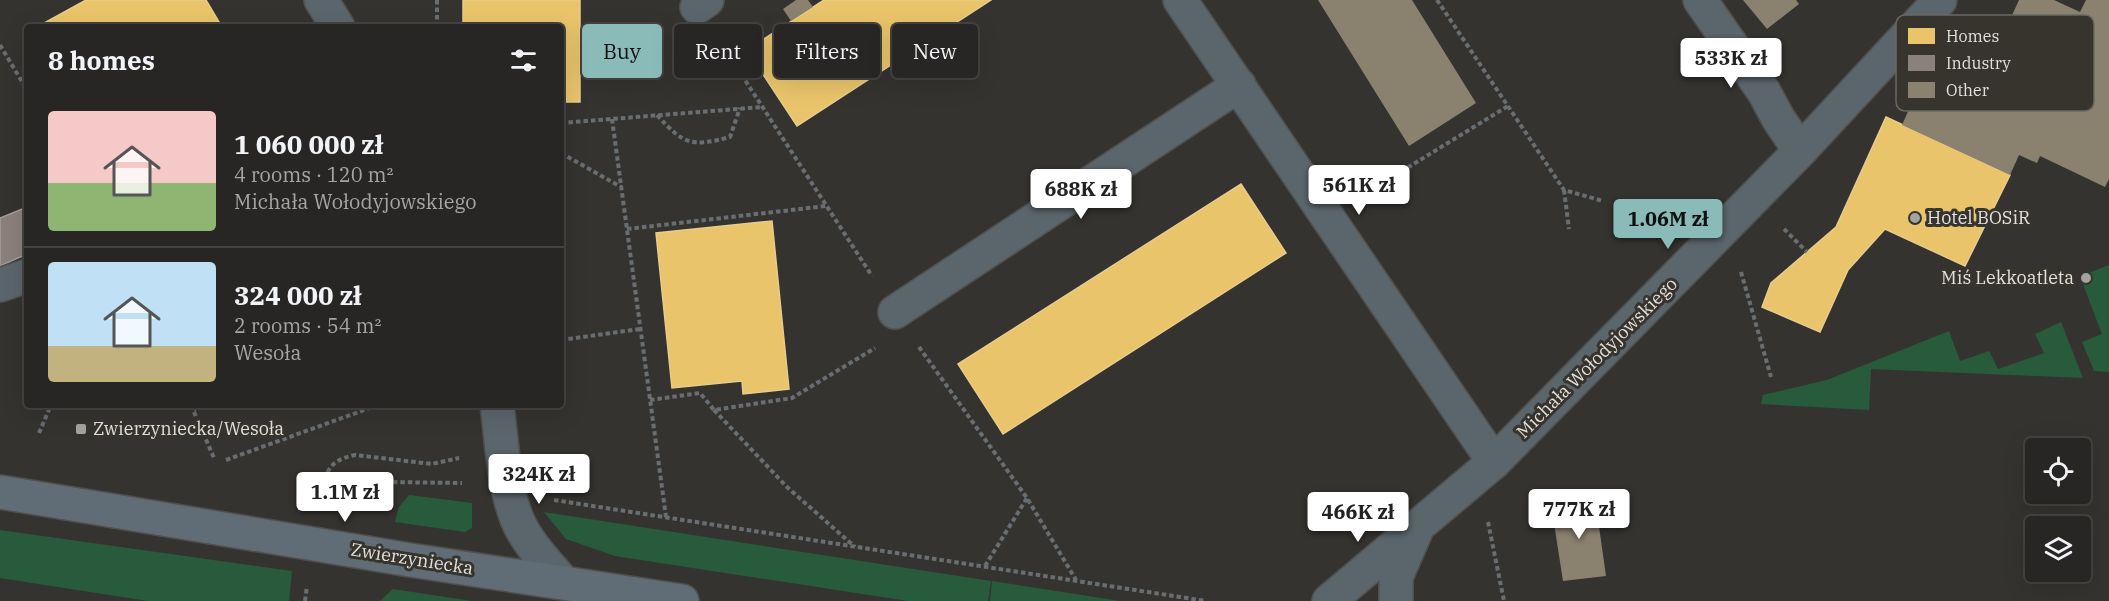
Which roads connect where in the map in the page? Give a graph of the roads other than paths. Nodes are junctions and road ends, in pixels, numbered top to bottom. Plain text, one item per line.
1 (1180, 0) edge
2 (1700, 0) edge
3 (1940, 0) edge
4 (1926, 15) edge
5 (1896, 47) edge
6 (1239, 85) junction
7 (1800, 151) junction
8 (24, 277) edge
9 (0, 285) edge
10 (901, 321) road end
11 (497, 408) edge
12 (1494, 462) junction
13 (0, 492) edge
14 (1420, 524) junction
15 (563, 582) junction
16 (682, 601) edge
17 (1329, 601) edge
18 (1396, 601) edge

1 - 6 street
2 - 7 street
3 - 4 street, Michała Wołodyjowskiego
5 - 7 street, Michała Wołodyjowskiego
6 - 10 street
6 - 12 street
7 - 12 street, Michała Wołodyjowskiego
8 - 9 street
11 - 15 street
12 - 14 street, Michała Wołodyjowskiego
13 - 15 main road, Zwierzyniecka
14 - 17 street, Michała Wołodyjowskiego
14 - 18 street, Michała Wołodyjowskiego
15 - 16 main road, Zwierzyniecka

